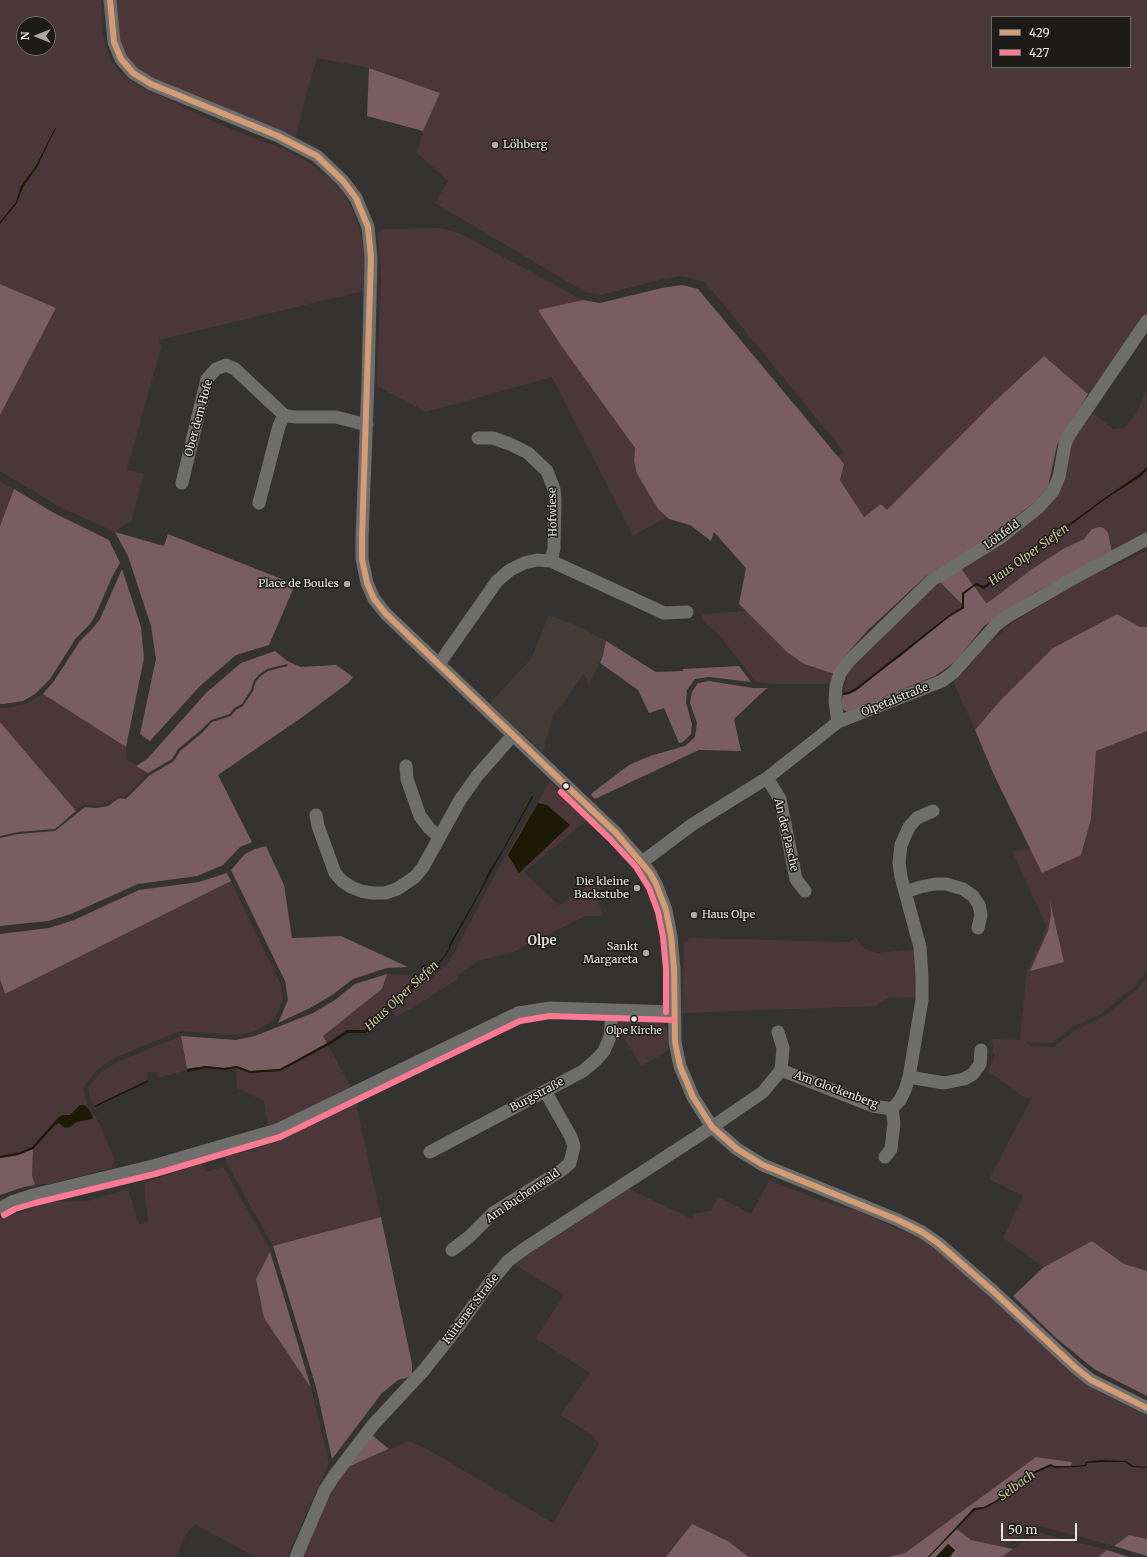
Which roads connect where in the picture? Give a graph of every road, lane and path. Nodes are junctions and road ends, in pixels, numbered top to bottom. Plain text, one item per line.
1 (110, 0) edge
2 (1147, 321) edge
3 (284, 415) junction
4 (367, 425) junction
5 (478, 438) dead end
6 (182, 483) dead end
7 (259, 504) dead end
8 (1147, 539) edge
9 (551, 561) junction
10 (687, 612) dead end
11 (439, 664) junction
12 (838, 722) junction
13 (513, 734) junction
14 (406, 766) dead end
15 (767, 778) junction
16 (933, 811) dead end
17 (316, 816) dead end
18 (439, 837) junction
19 (642, 862) junction
20 (805, 891) dead end
21 (906, 892) junction
22 (978, 928) dead end
23 (612, 1011) junction
24 (674, 1012) junction
25 (778, 1032) dead end
26 (981, 1050) dead end
27 (781, 1070) junction
28 (909, 1077) junction
29 (545, 1091) junction
30 (892, 1109) junction
31 (712, 1127) junction
32 (430, 1152) dead end
33 (886, 1157) dead end
34 (0, 1208) edge
35 (452, 1250) dead end
36 (1147, 1408) edge
37 (296, 1557) edge

1 - 4 street
2 - 12 street, Löhfeld
3 - 4 street
3 - 6 street, Ober dem Hofe
3 - 7 street
4 - 11 street
5 - 9 street, Hofwiese
8 - 12 street, Olpetalstraße
9 - 10 street
9 - 11 street
11 - 13 street
12 - 15 street, Olpetalstraße
13 - 18 street
13 - 19 street
14 - 18 street
15 - 19 street, Olpetalstraße
15 - 20 street, An der Pasche
16 - 21 street, Am Glockenberg
17 - 18 street
19 - 24 street
21 - 22 street
21 - 28 street, Am Glockenberg
23 - 24 street
23 - 29 street, Burgstraße
23 - 34 street
24 - 31 street
25 - 27 street, Am Glockenberg
26 - 28 street
27 - 30 street, Am Glockenberg
27 - 31 street, Am Glockenberg
28 - 30 street, Am Glockenberg
29 - 32 street, Burgstraße
29 - 35 street, Am Buchenwald
30 - 33 street, Am Glockenberg
31 - 36 street
31 - 37 street, Kürtener Straße

